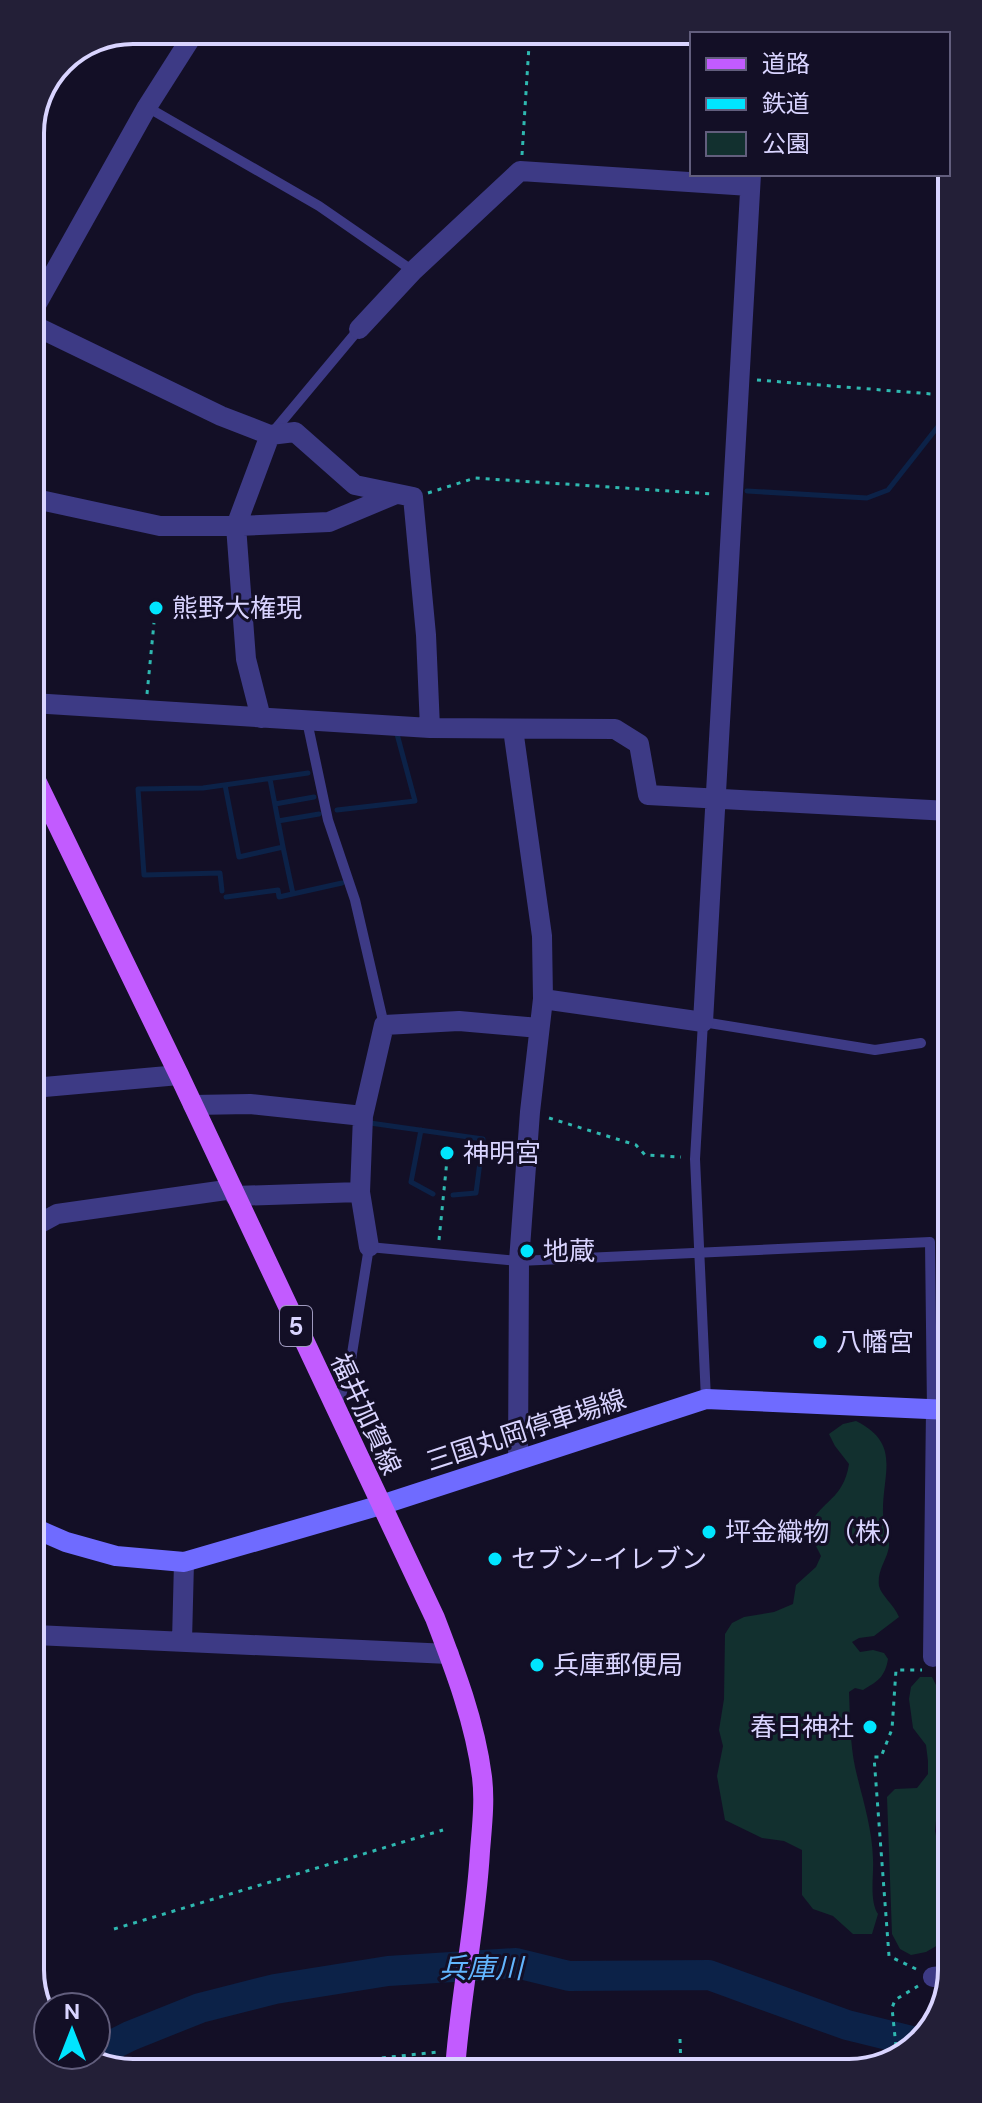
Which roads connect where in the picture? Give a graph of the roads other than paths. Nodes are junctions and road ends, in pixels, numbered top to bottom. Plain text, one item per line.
1 (187, 44) edge
2 (147, 107) junction
3 (750, 180) edge
4 (413, 271) junction
5 (44, 291) edge
6 (359, 329) joint
7 (44, 330) edge
8 (270, 435) junction
9 (404, 496) junction
10 (44, 501) edge
11 (236, 526) junction
12 (44, 704) edge
13 (261, 718) junction
14 (307, 721) junction
15 (430, 728) junction
16 (513, 729) junction
17 (44, 797) edge
18 (714, 798) junction
19 (938, 810) edge
20 (543, 999) junction
21 (703, 1022) junction
22 (384, 1025) junction
23 (539, 1028) junction
24 (921, 1043) dead end
25 (179, 1075) junction
26 (44, 1087) edge
27 (193, 1105) junction
28 (363, 1116) junction
29 (360, 1192) junction
30 (234, 1193) junction
31 (44, 1221) edge
32 (369, 1247) junction
33 (700, 1251) junction
34 (519, 1261) junction
35 (938, 1390) edge
36 (706, 1399) junction
37 (938, 1409) edge
38 (336, 1410) junction
39 (938, 1450) edge
40 (518, 1459) junction
41 (381, 1505) junction
42 (44, 1532) edge
43 (184, 1562) junction
44 (44, 1635) edge
45 (182, 1641) junction
46 (449, 1654) junction
47 (933, 1657) road end
48 (456, 2052) edge

1 - 2 street
2 - 4 lane
2 - 5 street
3 - 4 street
3 - 18 street
4 - 6 street
6 - 8 lane
7 - 8 street
8 - 9 street
8 - 11 street
9 - 11 street
9 - 15 street
10 - 11 street
11 - 13 street
12 - 13 street
13 - 14 street
14 - 15 street
14 - 22 lane
15 - 16 street
16 - 18 street
16 - 20 street
17 - 25 main road, 福井加賀線 / 5
18 - 19 street
18 - 21 street
20 - 21 street
20 - 23 street
21 - 24 lane
21 - 33 lane
22 - 23 street
22 - 28 street
23 - 34 street
25 - 26 street
25 - 27 main road, 福井加賀線 / 5
27 - 28 street
27 - 30 main road, 福井加賀線 / 5
28 - 29 street
29 - 30 street
29 - 32 street
30 - 31 street
30 - 38 main road, 福井加賀線 / 5
32 - 34 lane
32 - 38 lane
33 - 34 lane
33 - 35 lane
33 - 36 lane
34 - 40 street
36 - 37 main road, 三国丸岡停車場線
36 - 40 main road, 三国丸岡停車場線
38 - 41 main road, 福井加賀線 / 5
39 - 47 street
40 - 41 main road, 三国丸岡停車場線
41 - 43 main road, 三国丸岡停車場線
41 - 46 main road, 福井加賀線 / 5
42 - 43 main road, 三国丸岡停車場線
43 - 45 street
44 - 45 street
45 - 46 street
46 - 48 main road, 福井加賀線 / 5

